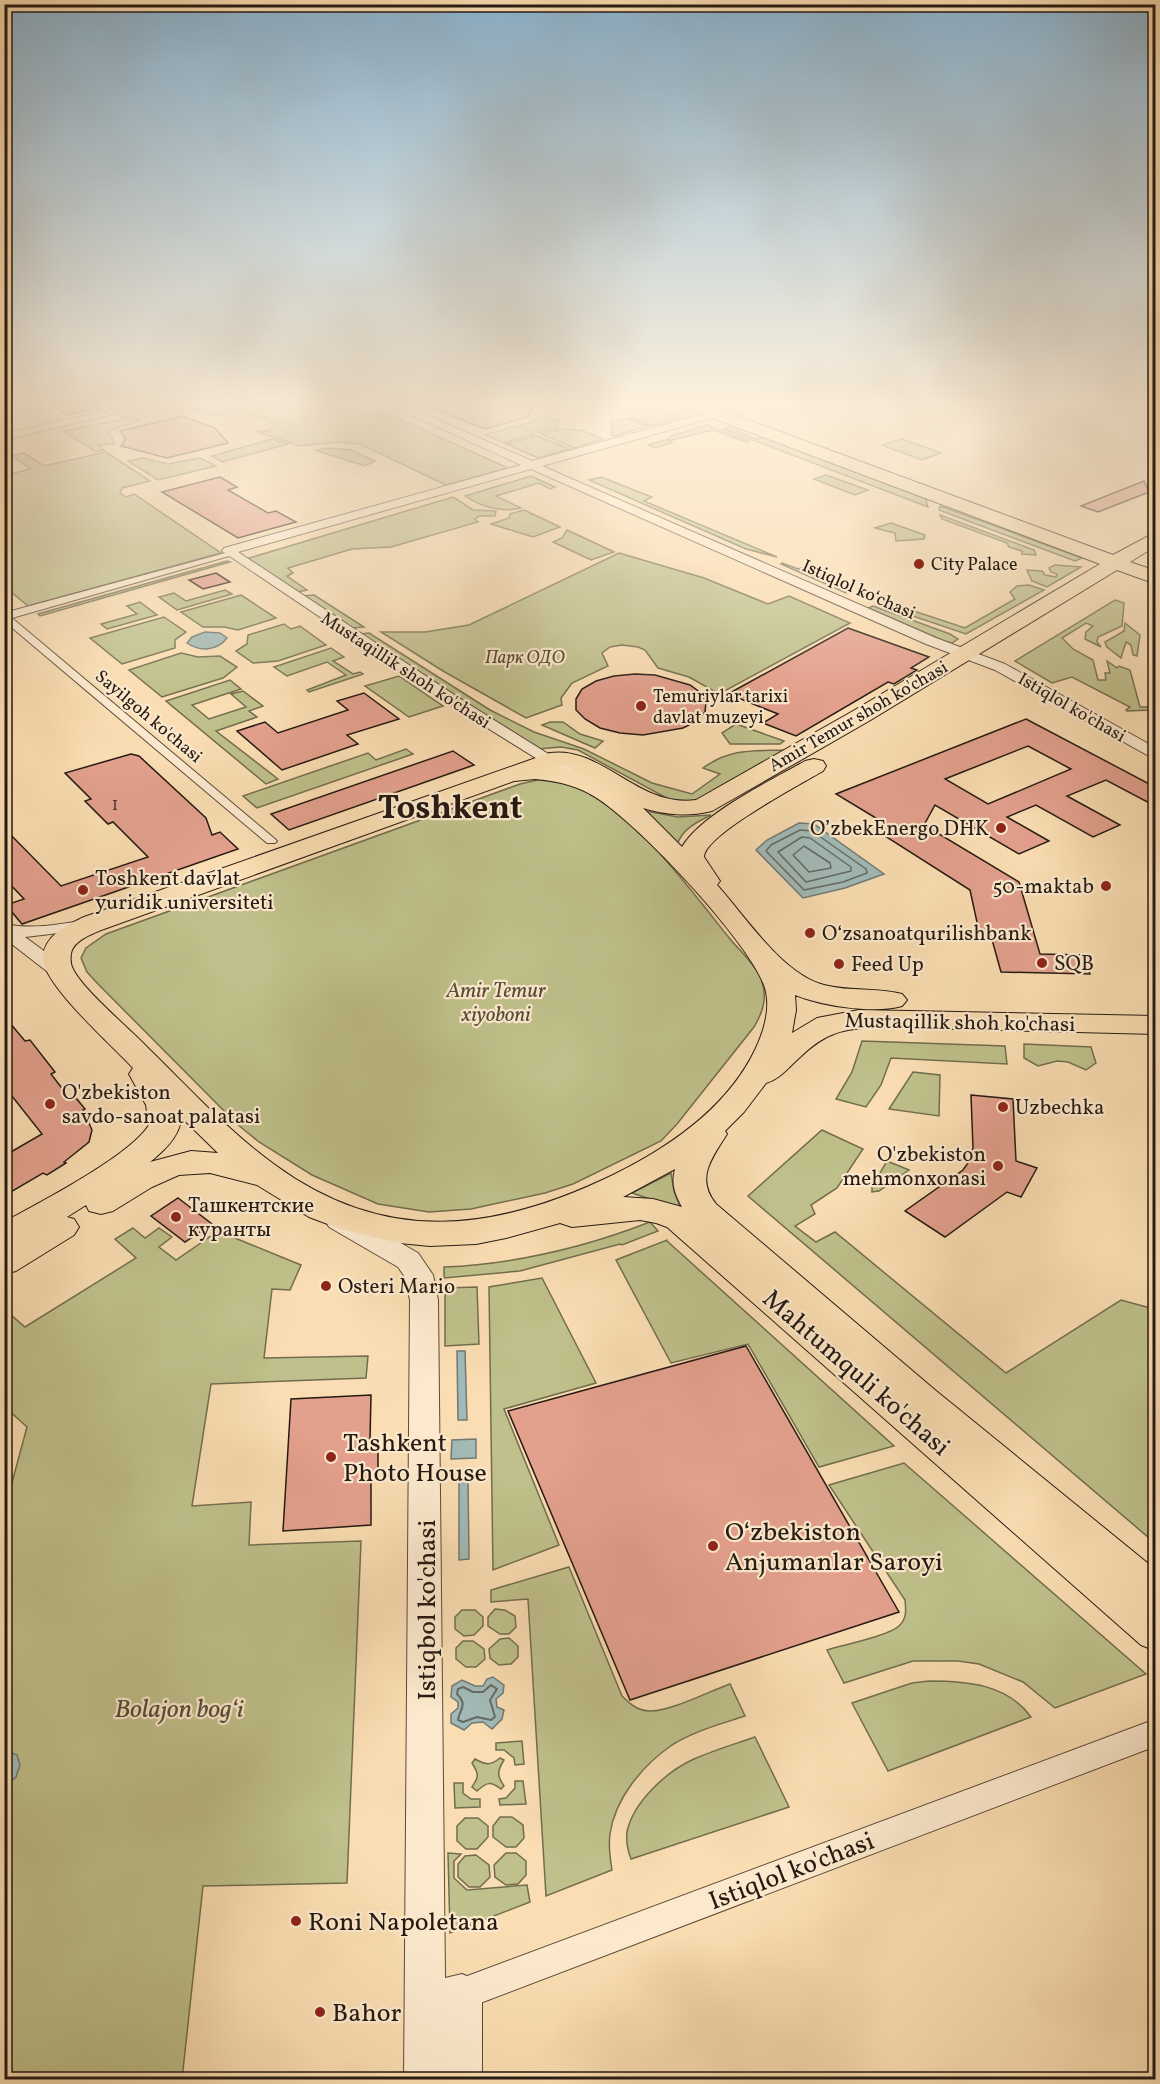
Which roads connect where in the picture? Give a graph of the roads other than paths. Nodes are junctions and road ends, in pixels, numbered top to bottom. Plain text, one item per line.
1 (423, 499) edge
2 (607, 499) edge
3 (963, 499) edge
4 (1155, 538) edge
5 (231, 553) junction
6 (1143, 565) edge
7 (5, 617) edge
8 (963, 653) junction
9 (987, 662) junction
10 (1155, 755) edge
11 (548, 760) junction
12 (510, 774) junction
13 (582, 780) junction
14 (271, 841) dead end
15 (89, 925) junction
16 (7, 929) edge
17 (739, 929) junction
18 (762, 955) junction
19 (60, 972) junction
20 (1155, 1007) edge
21 (1155, 1025) edge
22 (119, 1036) junction
23 (724, 1115) junction
24 (270, 1179) junction
25 (309, 1203) junction
26 (521, 1222) junction
27 (4, 1238) edge
28 (4, 1262) edge
29 (1155, 1595) edge
30 (1155, 1632) edge
31 (1155, 1732) edge
32 (444, 1998) junction
33 (425, 2079) edge
34 (461, 2079) edge

1 - 5 street
2 - 8 street, Istiqlol ko‘chasi
3 - 6 main road
4 - 6 main road, Amir Temur shoh ko'chasi
5 - 7 street
5 - 11 street, Mustaqillik shoh ko'chasi
6 - 8 main road, Amir Temur shoh ko'chasi
6 - 9 main road, Amir Temur shoh ko'chasi
7 - 14 street, Sayilgoh ko'chasi
8 - 9 street, Istiqlol ko‘chasi
8 - 11 main road, Amir Temur shoh ko'chasi
9 - 10 street, Istiqlol ko'chasi
9 - 17 main road, Amir Temur shoh ko'chasi
11 - 12 main road
11 - 13 street, Mustaqillik shoh ko'chasi
12 - 13 main road
12 - 15 main road
13 - 17 main road
15 - 16 street
15 - 19 main road
16 - 19 street
17 - 18 main road
18 - 20 main road, Mustaqillik shoh ko'chasi
18 - 23 main road
19 - 22 main road
21 - 23 main road, Mustaqillik shoh ko'chasi
22 - 24 main road
22 - 27 main road
23 - 26 main road
23 - 29 main road, Mahtumquli ko'chasi
24 - 25 main road
24 - 28 main road
25 - 26 main road
25 - 32 street, Istiqbol ko'chasi
26 - 30 main road, Mahtumquli ko'chasi
31 - 32 street, Istiqlol ko'chasi
32 - 33 street, Istiqbol ko'chasi
32 - 34 street, Istiqbol ko'chasi

